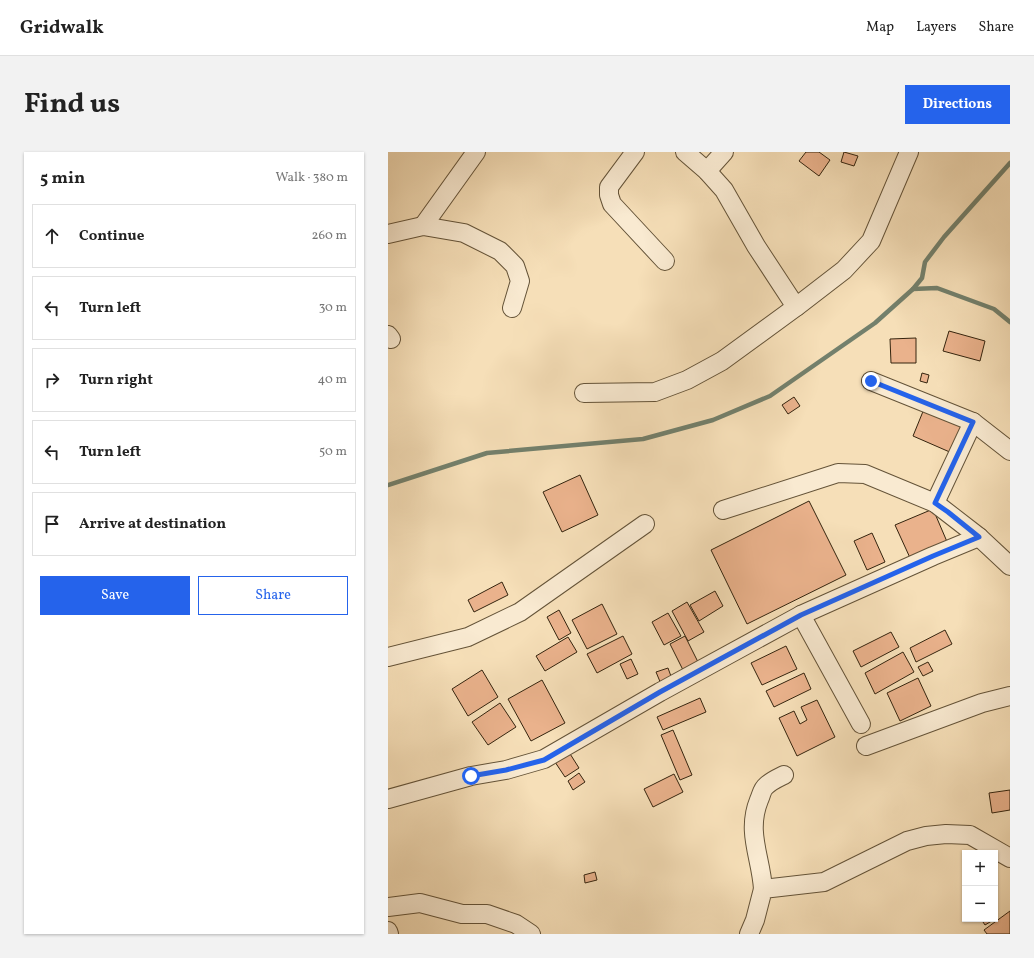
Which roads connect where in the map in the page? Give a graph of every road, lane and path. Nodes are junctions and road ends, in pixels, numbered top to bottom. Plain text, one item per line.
1 (476, 152) edge
2 (635, 152) edge
3 (685, 152) edge
4 (724, 152) edge
5 (909, 152) edge
6 (707, 171) junction
7 (423, 226) junction
8 (388, 234) edge
9 (665, 261) dead end
10 (796, 307) junction
11 (512, 308) dead end
12 (871, 381) dead end
13 (584, 393) dead end
14 (973, 422) junction
15 (1010, 451) edge
16 (935, 503) junction
17 (723, 510) dead end
18 (645, 524) dead end
19 (979, 537) junction
20 (1010, 566) edge
21 (801, 615) junction
22 (388, 657) edge
23 (1010, 696) edge
24 (861, 724) dead end
25 (866, 746) dead end
26 (784, 775) dead end
27 (388, 799) edge
28 (1010, 858) edge
29 (763, 889) junction
30 (388, 907) edge
31 (388, 931) edge
32 (389, 934) edge
33 (531, 934) edge
34 (749, 934) edge

1 - 7 street
2 - 9 street
3 - 6 street
4 - 6 street
5 - 10 street
6 - 10 street
7 - 8 street
7 - 11 street
10 - 13 street
12 - 14 street
14 - 15 street
14 - 16 street
16 - 17 street
16 - 19 street
18 - 22 street
19 - 20 street
19 - 21 street
21 - 24 street
21 - 27 street
23 - 25 street
26 - 29 street
28 - 29 street
29 - 34 street
30 - 33 street
31 - 32 street

